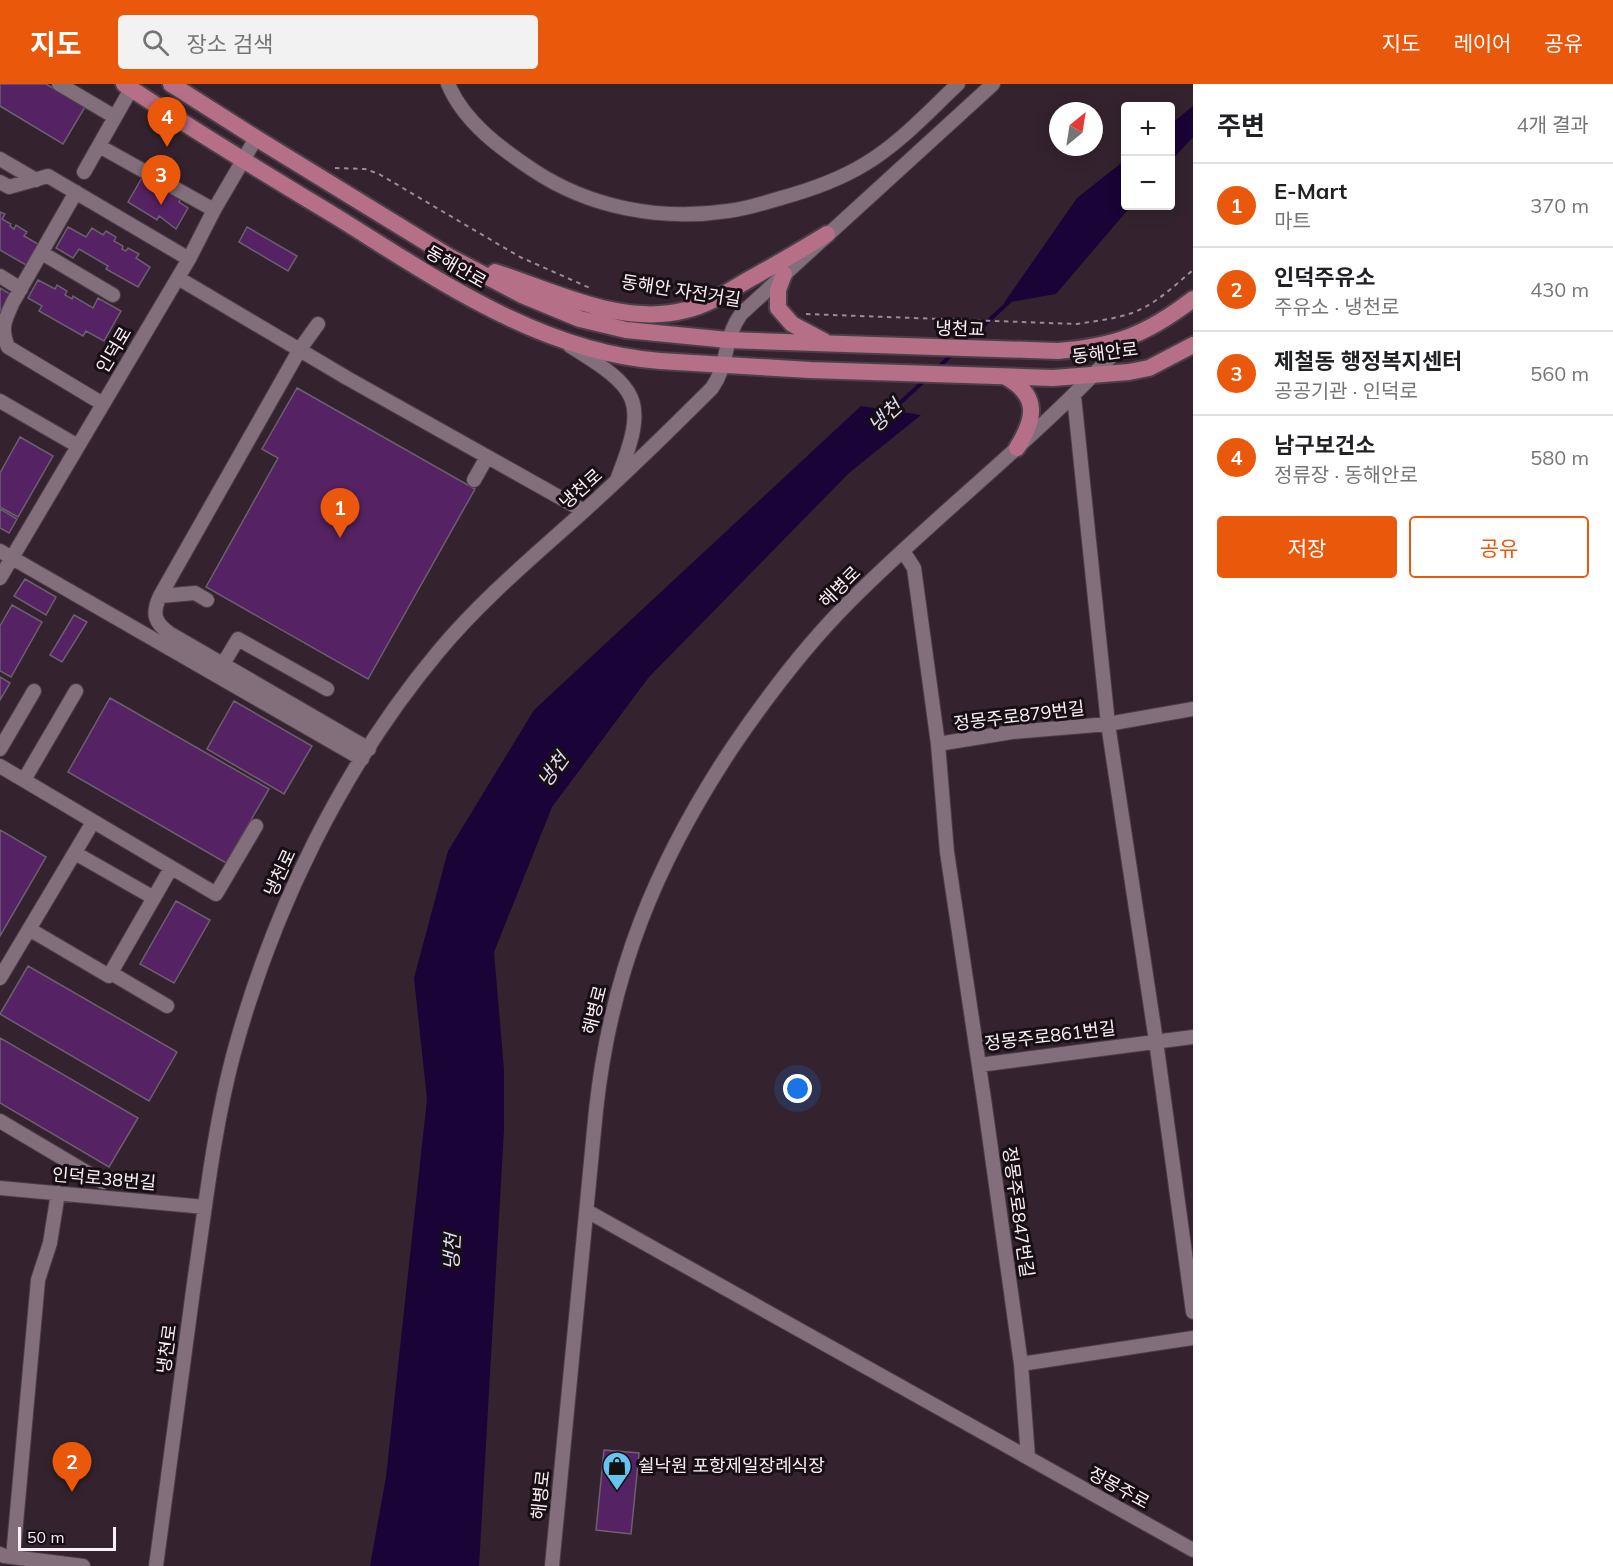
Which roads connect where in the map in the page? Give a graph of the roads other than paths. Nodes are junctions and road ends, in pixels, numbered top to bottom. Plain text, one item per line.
1 (59, 84) edge
2 (171, 84) edge
3 (448, 84) edge
4 (958, 84) edge
5 (993, 84) edge
6 (127, 86) edge
7 (115, 117) junction
8 (256, 138) junction
9 (99, 146) junction
10 (0, 159) edge
11 (243, 160) junction
12 (84, 172) dead end
13 (36, 180) junction
14 (0, 182) edge
15 (76, 192) junction
16 (214, 210) junction
17 (828, 234) junction
18 (42, 253) junction
19 (450, 258) junction
20 (189, 259) junction
21 (784, 274) junction
22 (0, 276) edge
23 (178, 278) junction
24 (21, 289) junction
25 (113, 295) dead end
26 (1193, 299) edge
27 (318, 324) dead end
28 (1, 333) edge
29 (1127, 339) junction
30 (728, 340) junction
31 (563, 341) junction
32 (836, 344) junction
33 (1193, 345) edge
34 (1083, 349) joint
35 (300, 350) junction
36 (723, 365) junction
37 (1094, 376) junction
38 (1005, 377) junction
39 (1074, 396) junction
40 (0, 400) edge
41 (103, 404) junction
42 (78, 446) junction
43 (1017, 448) junction
44 (487, 457) junction
45 (474, 480) dead end
46 (616, 482) junction
47 (584, 511) junction
48 (903, 551) junction
49 (6, 555) edge
50 (0, 578) edge
51 (160, 596) junction
52 (207, 600) dead end
53 (223, 664) junction
54 (327, 689) dead end
55 (34, 691) dead end
56 (76, 691) dead end
57 (1193, 709) edge
58 (1108, 724) junction
59 (938, 744) junction
60 (0, 749) edge
61 (365, 754) junction
62 (0, 766) edge
63 (24, 780) junction
64 (93, 822) junction
65 (256, 826) dead end
66 (75, 852) junction
67 (171, 868) junction
68 (952, 890) joint
69 (154, 898) junction
70 (29, 929) junction
71 (111, 973) junction
72 (0, 978) edge
73 (167, 1006) dead end
74 (1193, 1037) edge
75 (1156, 1041) junction
76 (979, 1065) junction
77 (0, 1121) edge
78 (103, 1182) dead end
79 (0, 1188) edge
80 (58, 1193) junction
81 (205, 1206) junction
82 (587, 1211) junction
83 (1193, 1312) edge
84 (1193, 1338) edge
85 (1021, 1364) junction
86 (1028, 1457) junction
87 (1193, 1550) edge
88 (4, 1556) edge
89 (83, 1566) edge
90 (156, 1566) edge
91 (552, 1566) edge

1 - 7 street
2 - 8 main road, 동해안로
3 - 4 street
5 - 17 street, 냉천로
6 - 7 street
6 - 11 main road, 동해안로
7 - 9 street
8 - 11 street, 인덕로
8 - 19 main road, 동해안로
9 - 12 street
9 - 16 street
10 - 13 street
11 - 16 street, 인덕로
11 - 31 main road, 동해안로
13 - 14 street
13 - 15 street
15 - 18 street
15 - 20 street
16 - 20 street, 인덕로
17 - 19 main road
17 - 21 street, 냉천로
18 - 24 street
18 - 25 street
19 - 30 main road, 동해안로
20 - 23 street, 인덕로
21 - 30 street, 냉천로
21 - 32 main road
22 - 24 street
23 - 35 street
23 - 41 street, 인덕로
24 - 28 street
26 - 29 main road, 동해안로
27 - 35 street
28 - 41 street
29 - 34 main road, 동해안로
29 - 37 street, 해병로
30 - 32 main road, 동해안로
30 - 36 street, 냉천로
31 - 36 main road, 동해안로
31 - 46 street
32 - 34 main road, 냉천교
33 - 37 main road, 동해안로
35 - 44 street
35 - 51 street
36 - 38 main road, 동해안로
36 - 46 street, 냉천로
37 - 38 main road, 동해안로
37 - 39 street, 해병로
38 - 43 main road
39 - 43 street, 해병로
39 - 58 street, 정몽주로879번길
40 - 42 street
41 - 42 street, 인덕로
42 - 49 street, 인덕로
43 - 48 street, 해병로
44 - 45 street
44 - 47 street
46 - 47 street, 냉천로
47 - 61 street, 냉천로
48 - 59 street
48 - 82 street, 해병로
49 - 50 street, 인덕로
49 - 61 street
51 - 52 street
51 - 53 street
53 - 54 street
53 - 61 street
55 - 60 street
56 - 63 street
57 - 58 street, 정몽주로879번길
58 - 59 street, 정몽주로879번길
58 - 75 street
59 - 68 street, 정몽주로879번길
61 - 81 street, 냉천로
62 - 63 street
63 - 64 street
64 - 66 street
64 - 67 street
65 - 67 street
66 - 69 street
66 - 70 street
67 - 69 street
68 - 76 street, 정몽주로861번길
69 - 71 street
70 - 71 street
70 - 72 street
71 - 73 street
74 - 75 street, 정몽주로861번길
75 - 76 street, 정몽주로861번길
75 - 83 street
76 - 85 street, 정몽주로847번길
77 - 78 street
79 - 80 street, 인덕로38번길
80 - 81 street, 인덕로38번길
80 - 88 street
81 - 90 street, 냉천로
82 - 86 street, 정몽주로
82 - 91 street, 해병로
84 - 85 street
85 - 86 street, 정몽주로847번길
86 - 87 street, 정몽주로
88 - 89 street

